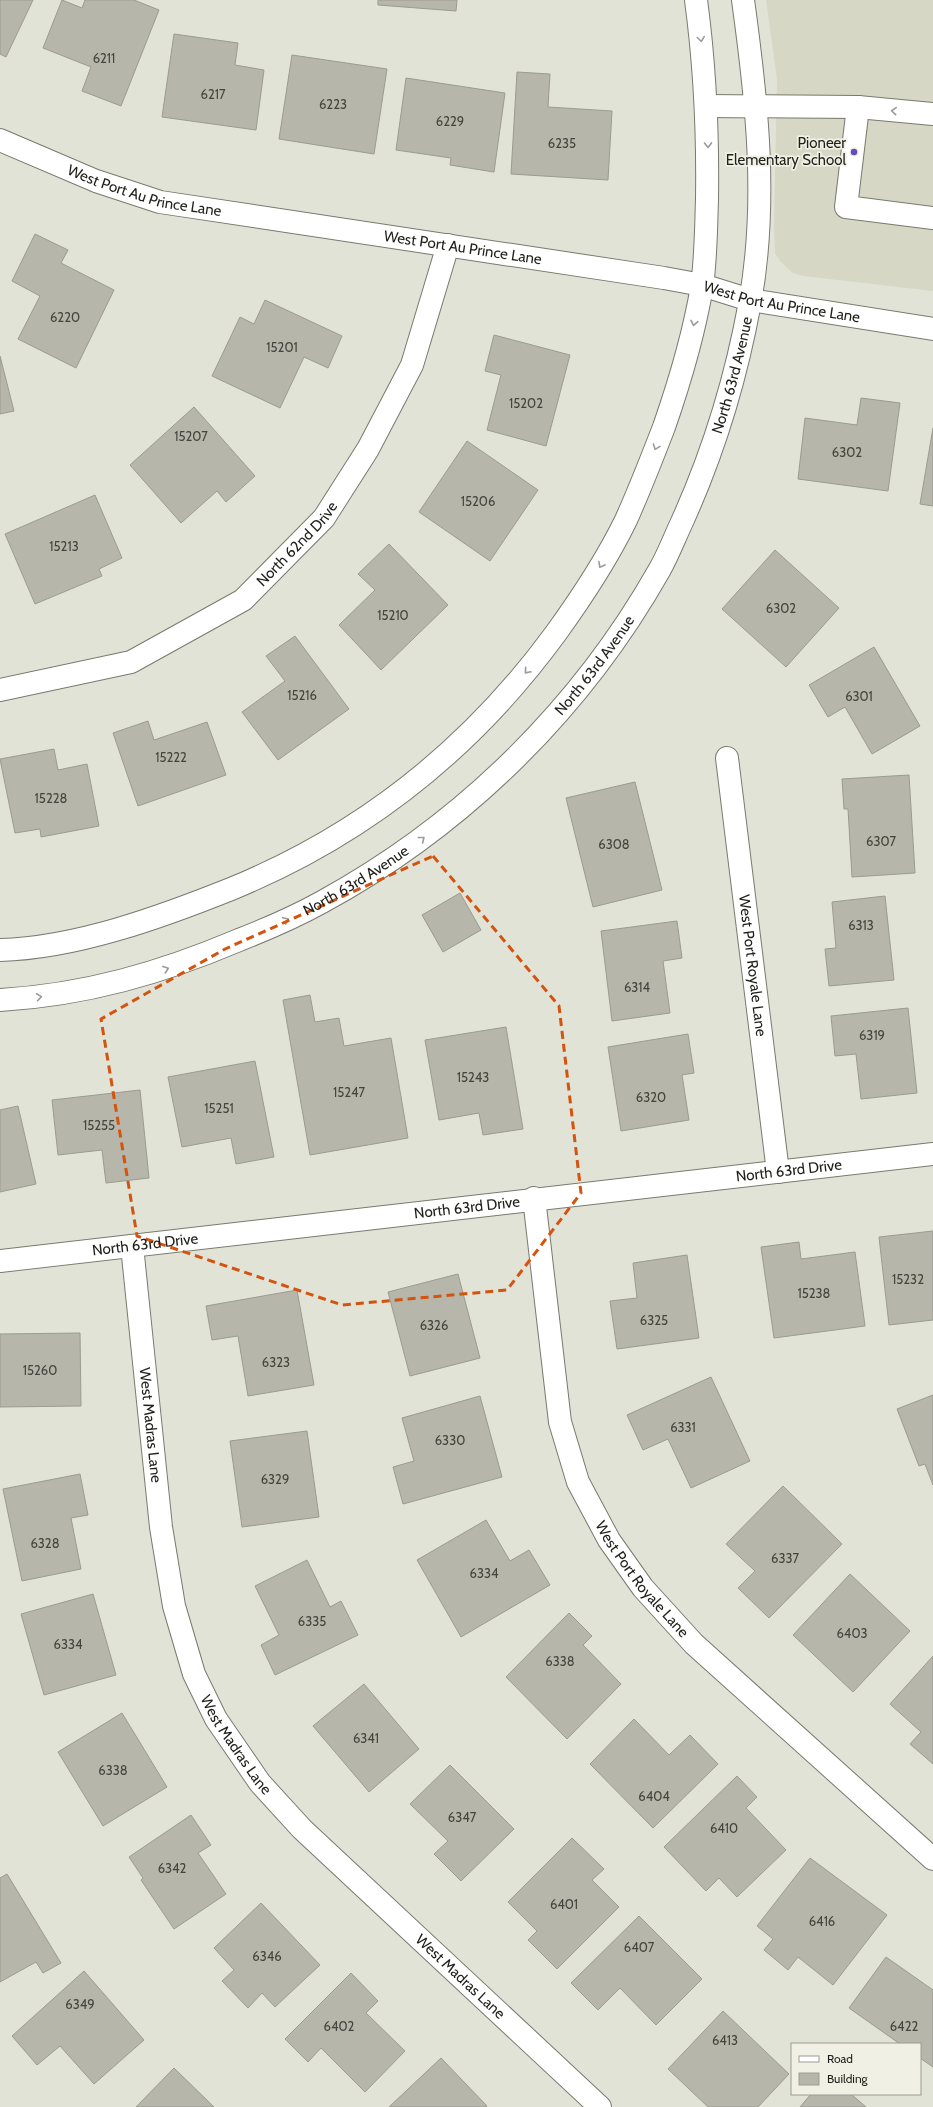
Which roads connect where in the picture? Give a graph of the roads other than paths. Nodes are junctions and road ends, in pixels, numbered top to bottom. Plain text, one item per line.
1 (696, 0) edge
2 (744, 0) edge
3 (706, 106) junction
4 (756, 106) junction
5 (858, 108) junction
6 (933, 114) edge
7 (0, 140) edge
8 (933, 218) edge
9 (448, 245) junction
10 (702, 285) junction
11 (750, 300) junction
12 (933, 328) edge
13 (0, 690) edge
14 (726, 758) dead end
15 (0, 950) edge
16 (0, 1000) edge
17 (933, 1154) edge
18 (778, 1172) junction
19 (534, 1198) junction
20 (132, 1246) junction
21 (0, 1261) edge
22 (933, 1859) edge
23 (600, 2107) edge

1 -> 3 street
2 - 4 street, North 63rd Avenue
3 - 4 street
3 -> 10 street
4 - 5 street
4 - 11 street, North 63rd Avenue
6 -> 5 street
5 - 8 street
7 - 9 street, West Port Au Prince Lane
9 - 10 street, West Port Au Prince Lane
9 - 13 street, North 62nd Drive
10 - 11 street, West Port Au Prince Lane
10 -> 15 street
11 - 12 street, West Port Au Prince Lane
16 -> 11 street, North 63rd Avenue
14 - 18 street, West Port Royale Lane
17 - 18 street, North 63rd Drive
18 - 19 street, North 63rd Drive
19 - 20 street, North 63rd Drive
19 - 22 street, West Port Royale Lane
20 - 21 street, North 63rd Drive
20 - 23 street, West Madras Lane

